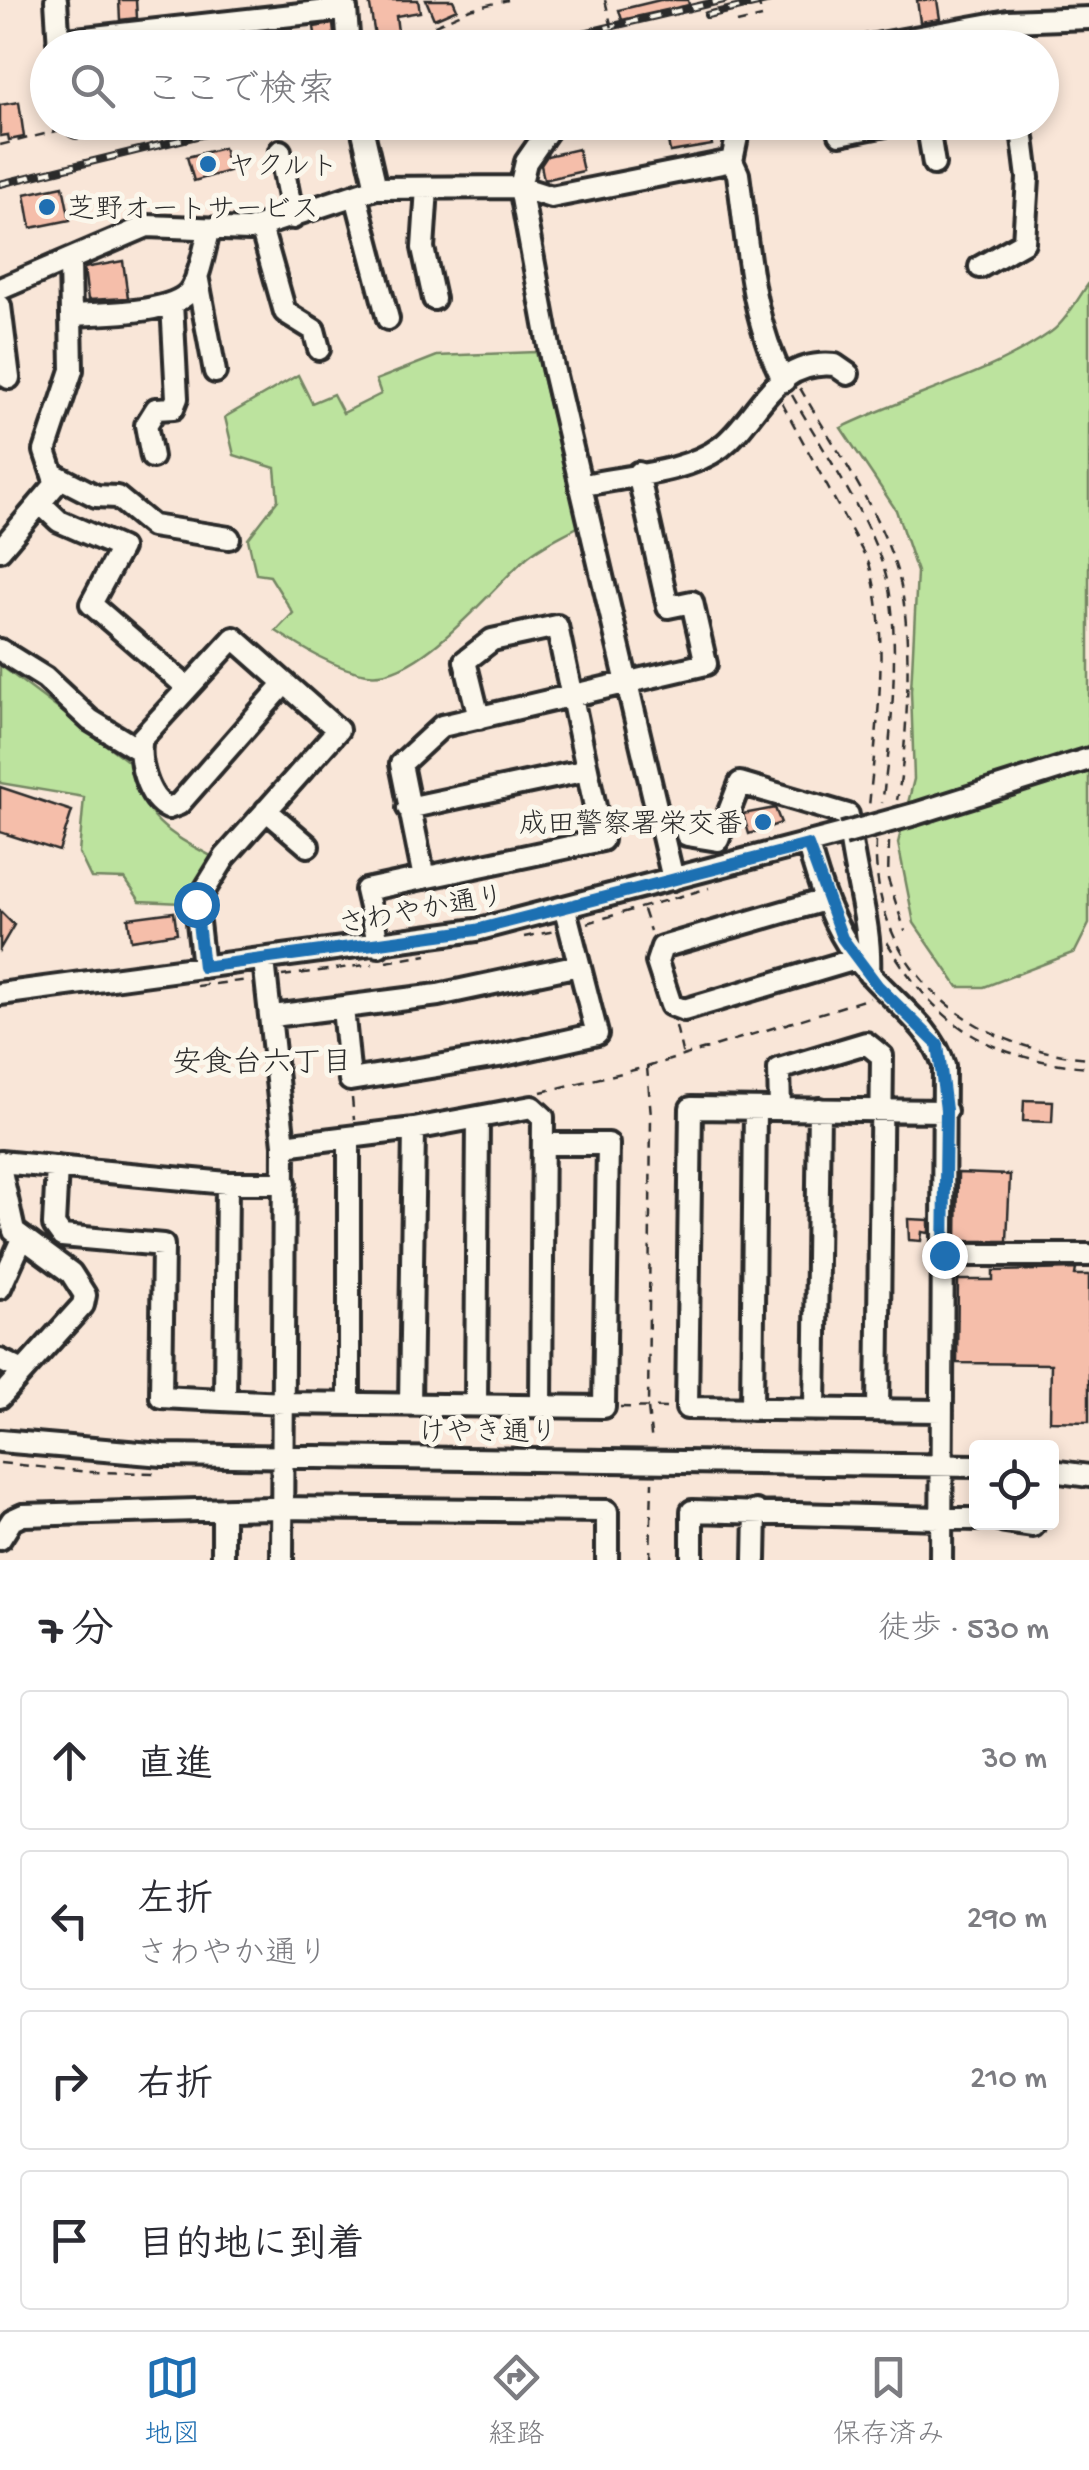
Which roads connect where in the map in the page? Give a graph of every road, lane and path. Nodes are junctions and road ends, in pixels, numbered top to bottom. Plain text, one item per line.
1 (56, 0) edge
2 (508, 0) edge
3 (605, 0) edge
4 (758, 0) edge
5 (1089, 18) edge
6 (1008, 21) junction
7 (737, 23) dead end
8 (57, 30) edge
9 (170, 30) edge
10 (348, 30) edge
11 (424, 30) edge
12 (612, 30) edge
13 (967, 30) edge
14 (1009, 30) edge
15 (30, 138) edge
16 (362, 140) edge
17 (541, 140) edge
18 (736, 140) edge
19 (929, 140) edge
20 (1023, 140) edge
21 (0, 146) edge
22 (280, 151) dead end
23 (732, 161) junction
24 (934, 164) dead end
25 (520, 186) junction
26 (426, 188) junction
27 (366, 192) junction
28 (293, 218) junction
29 (261, 226) junction
30 (210, 229) junction
31 (70, 260) junction
32 (980, 267) dead end
33 (197, 272) junction
34 (0, 289) edge
35 (434, 299) dead end
36 (172, 302) junction
37 (0, 306) edge
38 (72, 315) junction
39 (388, 319) dead end
40 (320, 350) dead end
41 (215, 372) dead end
42 (848, 374) dead end
43 (9, 378) dead end
44 (784, 381) junction
45 (152, 457) dead end
46 (638, 473) junction
47 (57, 476) junction
48 (580, 486) junction
49 (40, 502) junction
50 (229, 538) dead end
51 (0, 550) edge
52 (0, 650) edge
53 (286, 683) junction
54 (625, 684) junction
55 (188, 688) junction
56 (572, 697) junction
57 (479, 718) junction
58 (140, 750) junction
59 (1089, 760) edge
60 (587, 770) junction
61 (408, 808) junction
62 (266, 810) junction
63 (869, 813) dead end
64 (905, 813) junction
65 (880, 815) dead end
66 (891, 829) dead end
67 (878, 830) dead end
68 (687, 836) dead end
69 (808, 845) junction
70 (308, 846) dead end
71 (424, 878) junction
72 (673, 880) junction
73 (637, 890) junction
74 (825, 900) junction
75 (565, 909) junction
76 (904, 931) dead end
77 (886, 940) dead end
78 (379, 946) junction
79 (657, 954) junction
80 (264, 960) junction
81 (579, 965) junction
82 (862, 966) junction
83 (203, 967) junction
84 (885, 993) junction
85 (0, 994) edge
86 (671, 1006) junction
87 (344, 1008) junction
88 (272, 1016) junction
89 (683, 1056) junction
90 (1089, 1058) edge
91 (647, 1067) junction
92 (1089, 1067) edge
93 (350, 1080) junction
94 (542, 1092) dead end
95 (756, 1109) junction
96 (780, 1109) junction
97 (819, 1110) junction
98 (882, 1110) junction
99 (946, 1110) junction
100 (478, 1117) junction
101 (352, 1129) junction
102 (414, 1129) junction
103 (544, 1144) junction
104 (284, 1145) junction
105 (0, 1164) edge
106 (57, 1167) junction
107 (226, 1183) junction
108 (285, 1184) junction
109 (4, 1204) edge
110 (22, 1240) junction
111 (944, 1255) junction
112 (1089, 1255) edge
113 (1, 1284) edge
114 (0, 1360) edge
115 (23, 1371) junction
116 (0, 1397) edge
117 (224, 1400) junction
118 (284, 1403) junction
119 (349, 1404) junction
120 (410, 1404) junction
121 (476, 1404) junction
122 (541, 1405) junction
123 (604, 1407) junction
124 (648, 1408) junction
125 (687, 1408) junction
126 (752, 1409) junction
127 (815, 1410) junction
128 (878, 1410) junction
129 (942, 1411) junction
130 (0, 1441) edge
131 (284, 1454) junction
132 (652, 1459) junction
133 (0, 1463) edge
134 (941, 1463) junction
135 (969, 1465) edge
136 (168, 1473) dead end
137 (1059, 1473) edge
138 (1089, 1476) edge
139 (282, 1508) junction
140 (223, 1510) junction
141 (756, 1511) junction
142 (942, 1515) junction
143 (969, 1518) edge
144 (0, 1539) edge
145 (224, 1560) edge
146 (282, 1560) edge
147 (607, 1560) edge
148 (650, 1560) edge
149 (692, 1560) edge
150 (755, 1560) edge
151 (942, 1560) edge

1 - 8 street
2 - 11 path
3 - 12 path, bridge
4 - 7 path, bridge
5 - 6 street
6 - 13 street
6 - 14 street
9 - 10 street
15 - 21 path
16 - 27 street
17 - 25 street
18 - 23 street
19 - 24 street
20 - 32 street
22 - 28 street
23 - 25 street
23 - 44 street
25 - 26 street
25 - 48 street
26 - 27 street
26 - 35 street
27 - 28 street
27 - 39 street
28 - 29 street
29 - 30 street
29 - 40 street
30 - 31 street
30 - 33 street
31 - 34 street
31 - 38 street
33 - 36 street
33 - 41 street
36 - 38 street
36 - 45 street
37 - 43 street
38 - 47 street
42 - 44 street
44 - 46 street
44 - 63 path
44 - 64 path
44 - 65 path
46 - 48 street
46 - 54 street
47 - 49 street
47 - 50 street
48 - 54 street
49 - 51 street
49 - 55 street
52 - 58 street
53 - 55 street
53 - 58 street
53 - 62 street
54 - 56 street
54 - 72 street
55 - 58 street
56 - 57 street
56 - 57 street
56 - 60 street
57 - 61 street
59 - 64 street
60 - 61 street
60 - 71 street
61 - 71 street
62 - 70 street
62 - 83 street
64 - 69 street, さわやか通り, bridge
66 - 76 path
67 - 90 path
68 - 82 street
69 - 72 street, さわやか通り
69 - 74 street
71 - 78 street
72 - 73 street, さわやか通り
73 - 75 street, さわやか通り
73 - 79 path
74 - 79 street
74 - 82 street
75 - 78 street, さわやか通り
75 - 81 street
77 - 92 path
78 - 80 street, さわやか通り
79 - 86 street
80 - 83 street, さわやか通り
80 - 88 street
81 - 87 street
81 - 93 street
82 - 84 street
82 - 86 street
83 - 85 street, さわやか通り
84 - 89 path
84 - 99 street
86 - 89 path
87 - 88 street
87 - 93 street
88 - 104 street
89 - 91 path
91 - 94 path
91 - 124 path
93 - 101 path
95 - 96 street
95 - 125 street
95 - 126 street
96 - 97 street
96 - 98 street
97 - 98 street
97 - 127 street
98 - 99 street
98 - 128 street
99 - 111 street
100 - 102 street
100 - 103 street
100 - 121 street
101 - 102 street
101 - 104 street
101 - 119 street
102 - 120 street
103 - 122 street
103 - 123 street
104 - 108 street
105 - 106 street
105 - 109 street
106 - 107 street
106 - 117 street
107 - 108 street
107 - 117 street
108 - 118 street
109 - 110 street
110 - 113 street
110 - 115 street
111 - 112 street
111 - 129 street
114 - 115 street
115 - 116 street
117 - 118 street
118 - 119 street
118 - 131 street
119 - 120 street
120 - 121 street
121 - 122 street
122 - 123 street
123 - 124 path
124 - 125 path
124 - 132 path
125 - 126 street
126 - 127 street
127 - 128 street
128 - 129 street
129 - 134 street
130 - 131 street, けやき通り
131 - 132 street, けやき通り
131 - 139 street
132 - 134 street, けやき通り
132 - 148 path
133 - 136 path
134 - 135 street, けやき通り
134 - 142 street
137 - 138 street
139 - 140 street
139 - 146 street
139 - 147 street
140 - 144 street
140 - 145 street
141 - 142 street
141 - 149 street
141 - 150 street
142 - 143 street
142 - 151 street

